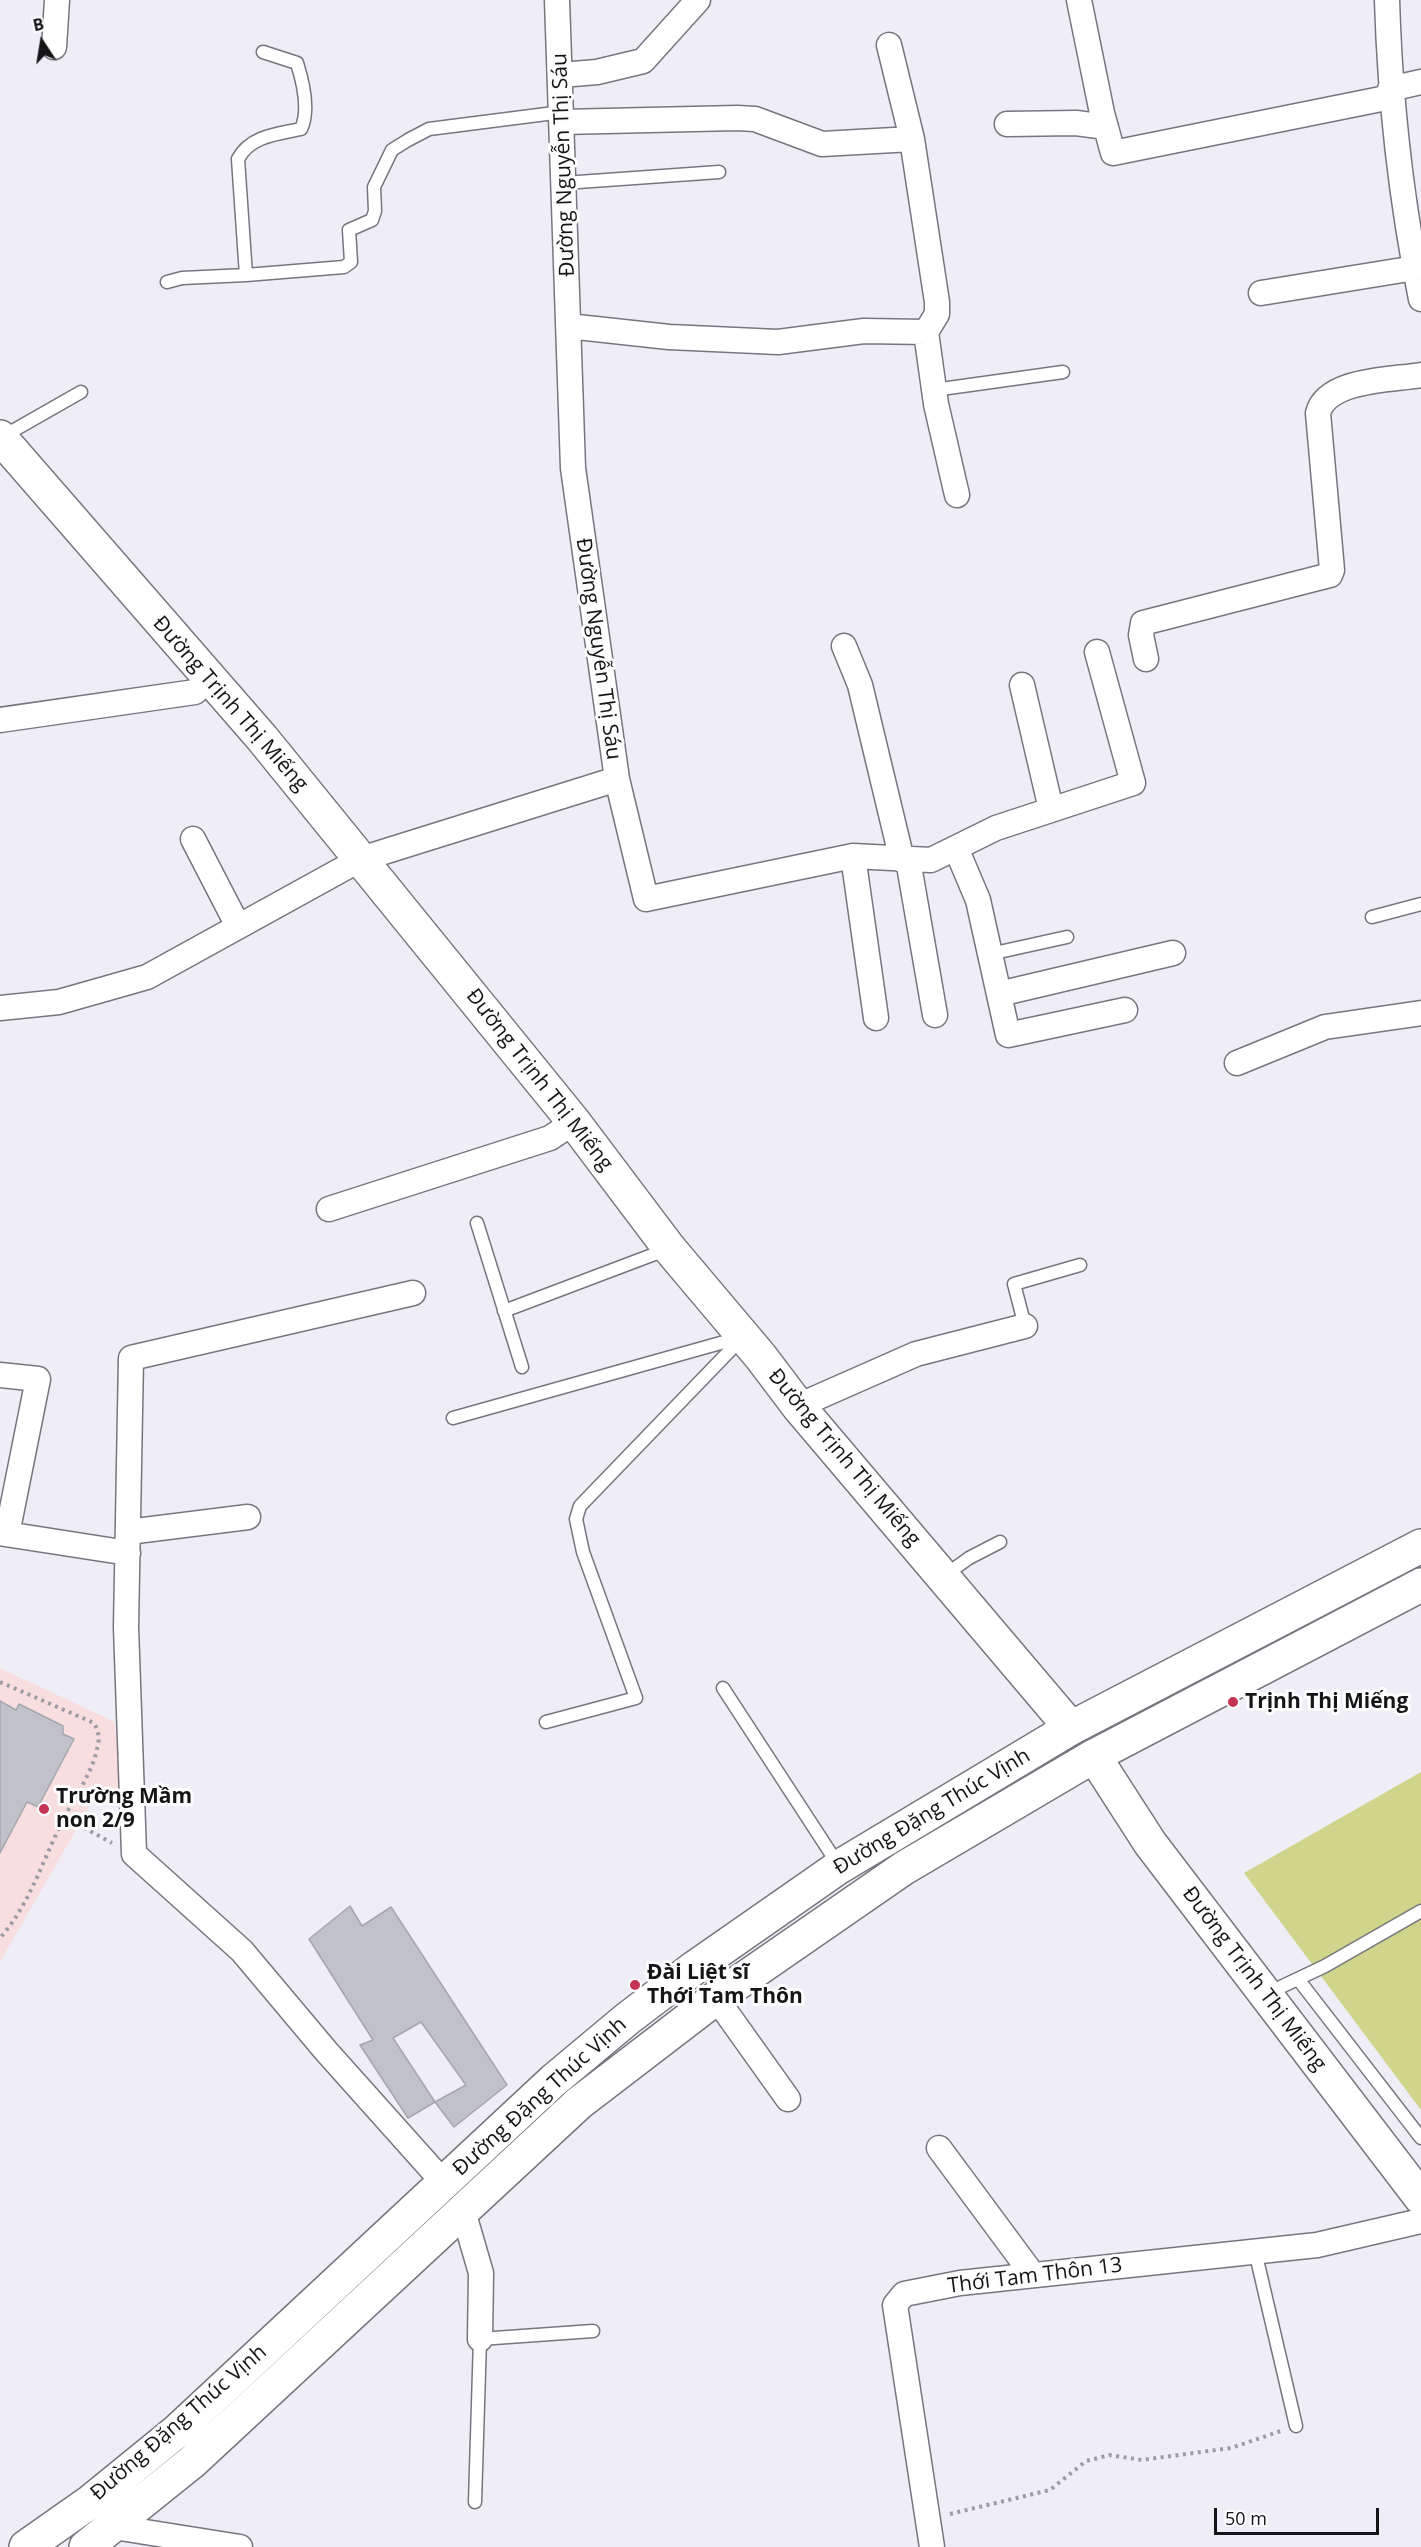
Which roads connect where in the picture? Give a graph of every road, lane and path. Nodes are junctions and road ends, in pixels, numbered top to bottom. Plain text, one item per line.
1 (57, 0) edge
2 (557, 0) edge
3 (698, 0) edge
4 (1079, 0) edge
5 (1387, 0) edge
6 (889, 45) dead end
7 (54, 47) dead end
8 (263, 52) dead end
9 (561, 75) junction
10 (1421, 82) edge
11 (1390, 93) junction
12 (562, 117) junction
13 (1007, 124) dead end
14 (1106, 127) junction
15 (912, 139) junction
16 (719, 172) dead end
17 (564, 183) junction
18 (1413, 211) edge
19 (1415, 268) junction
20 (246, 275) junction
21 (167, 282) dead end
22 (1261, 293) dead end
23 (1421, 299) edge
24 (568, 326) junction
25 (926, 332) junction
26 (1063, 372) dead end
27 (1421, 375) edge
28 (934, 390) junction
29 (81, 392) dead end
30 (0, 437) edge
31 (957, 495) dead end
32 (843, 646) dead end
33 (1097, 652) dead end
34 (1146, 659) dead end
35 (211, 676) junction
36 (1022, 685) dead end
37 (0, 720) edge
38 (617, 779) junction
39 (1051, 809) junction
40 (193, 839) dead end
41 (956, 848) junction
42 (854, 856) junction
43 (362, 860) junction
44 (905, 860) junction
45 (1421, 904) edge
46 (1372, 917) dead end
47 (238, 926) junction
48 (1067, 937) dead end
49 (1173, 953) dead end
50 (990, 954) junction
51 (999, 994) junction
52 (0, 1008) edge
53 (1125, 1010) dead end
54 (1421, 1013) edge
55 (935, 1015) dead end
56 (876, 1018) dead end
57 (1237, 1063) dead end
58 (574, 1122) junction
59 (329, 1209) dead end
60 (477, 1223) dead end
61 (669, 1248) junction
62 (1080, 1265) dead end
63 (412, 1293) dead end
64 (504, 1311) junction
65 (1025, 1326) joint
66 (743, 1337) junction
67 (522, 1367) dead end
68 (0, 1375) edge
69 (798, 1406) junction
70 (453, 1418) dead end
71 (248, 1517) dead end
72 (4, 1534) edge
73 (1000, 1542) dead end
74 (128, 1543) junction
75 (1421, 1546) edge
76 (943, 1577) junction
77 (1420, 1586) edge
78 (0, 1682) edge
79 (723, 1688) dead end
80 (546, 1722) dead end
81 (1071, 1728) junction
82 (1094, 1756) junction
83 (64, 1817) junction
84 (134, 1854) junction
85 (839, 1867) junction
86 (1421, 1911) edge
87 (0, 1938) edge
88 (1298, 1979) junction
89 (1265, 1995) junction
90 (716, 1998) junction
91 (788, 2099) dead end
92 (1421, 2138) edge
93 (939, 2148) dead end
94 (1413, 2180) edge
95 (444, 2183) junction
96 (463, 2211) junction
97 (1421, 2221) edge
98 (1255, 2252) junction
99 (1033, 2276) junction
100 (593, 2331) dead end
101 (480, 2339) junction
102 (1296, 2426) joint
103 (475, 2502) dead end
104 (950, 2514) dead end
105 (114, 2527) junction
106 (26, 2547) edge
107 (86, 2547) edge
108 (240, 2547) edge
109 (932, 2547) edge

1 - 7 street
2 - 9 street, Đường Nguyễn Thị Sáu
3 - 9 street
4 - 14 street
5 - 11 street
6 - 15 street
8 - 20 lane
9 - 12 street, Đường Nguyễn Thị Sáu
10 - 11 street
11 - 14 street
11 - 18 street
12 - 15 street
12 - 17 street, Đường Nguyễn Thị Sáu
12 - 20 lane
13 - 14 street
15 - 25 street
16 - 17 lane
17 - 24 street, Đường Nguyễn Thị Sáu
18 - 19 street
19 - 22 street
19 - 23 street
20 - 21 lane
24 - 25 street
24 - 38 street, Đường Nguyễn Thị Sáu
25 - 28 street
26 - 28 lane
27 - 34 street
28 - 31 street
29 - 30 lane
30 - 35 main road, Đường Trịnh Thị Miếng
32 - 44 street
33 - 39 street
35 - 37 street
35 - 43 main road, Đường Trịnh Thị Miếng
36 - 39 street
38 - 42 street
38 - 43 street, Đường Nguyễn Thị Sáu
39 - 41 street
40 - 47 street
41 - 44 street
41 - 50 street
42 - 44 street
42 - 56 street
43 - 47 street, Đường Nguyễn Thị Sáu
43 - 58 main road, Đường Trịnh Thị Miếng
44 - 55 street
45 - 46 lane
47 - 52 street, Đường Nguyễn Thị Sáu
48 - 50 lane
49 - 51 street
50 - 51 street
51 - 53 street
54 - 57 street
58 - 59 street
58 - 61 main road, Đường Trịnh Thị Miếng
60 - 64 lane
61 - 64 lane
61 - 66 main road, Đường Trịnh Thị Miếng
62 - 65 lane
63 - 74 street
64 - 67 lane
65 - 69 street
66 - 69 main road, Đường Trịnh Thị Miếng
66 - 70 lane
66 - 80 lane
68 - 72 street
69 - 76 main road, Đường Trịnh Thị Miếng
71 - 74 street
72 - 74 street
73 - 76 lane
74 - 84 street
75 - 81 main road, Đường Đặng Thúc Vịnh
76 - 81 main road, Đường Trịnh Thị Miếng
77 - 82 main road, Đường Đặng Thúc Vịnh
78 - 83 path
79 - 85 lane
81 - 82 main road, Đường Trịnh Thị Miếng
81 - 85 main road, Đường Đặng Thúc Vịnh
82 - 89 main road, Đường Trịnh Thị Miếng
82 - 90 main road, Đường Đặng Thúc Vịnh
83 - 84 path
83 - 87 path
84 - 95 street
85 - 95 main road, Đường Đặng Thúc Vịnh
86 - 88 lane
88 - 89 lane
88 - 92 lane
89 - 94 main road, Đường Trịnh Thị Miếng
90 - 91 street
90 - 96 main road, Đường Đặng Thúc Vịnh
93 - 99 street
95 - 106 main road, Đường Đặng Thúc Vịnh
96 - 101 street
96 - 105 main road, Đường Đặng Thúc Vịnh
97 - 98 street, Thới Tam Thôn 13
98 - 99 street, Thới Tam Thôn 13
98 - 102 lane
99 - 109 street, Thới Tam Thôn 13
100 - 101 lane
101 - 103 lane
102 - 104 path
105 - 107 main road, Đường Đặng Thúc Vịnh
105 - 108 street

